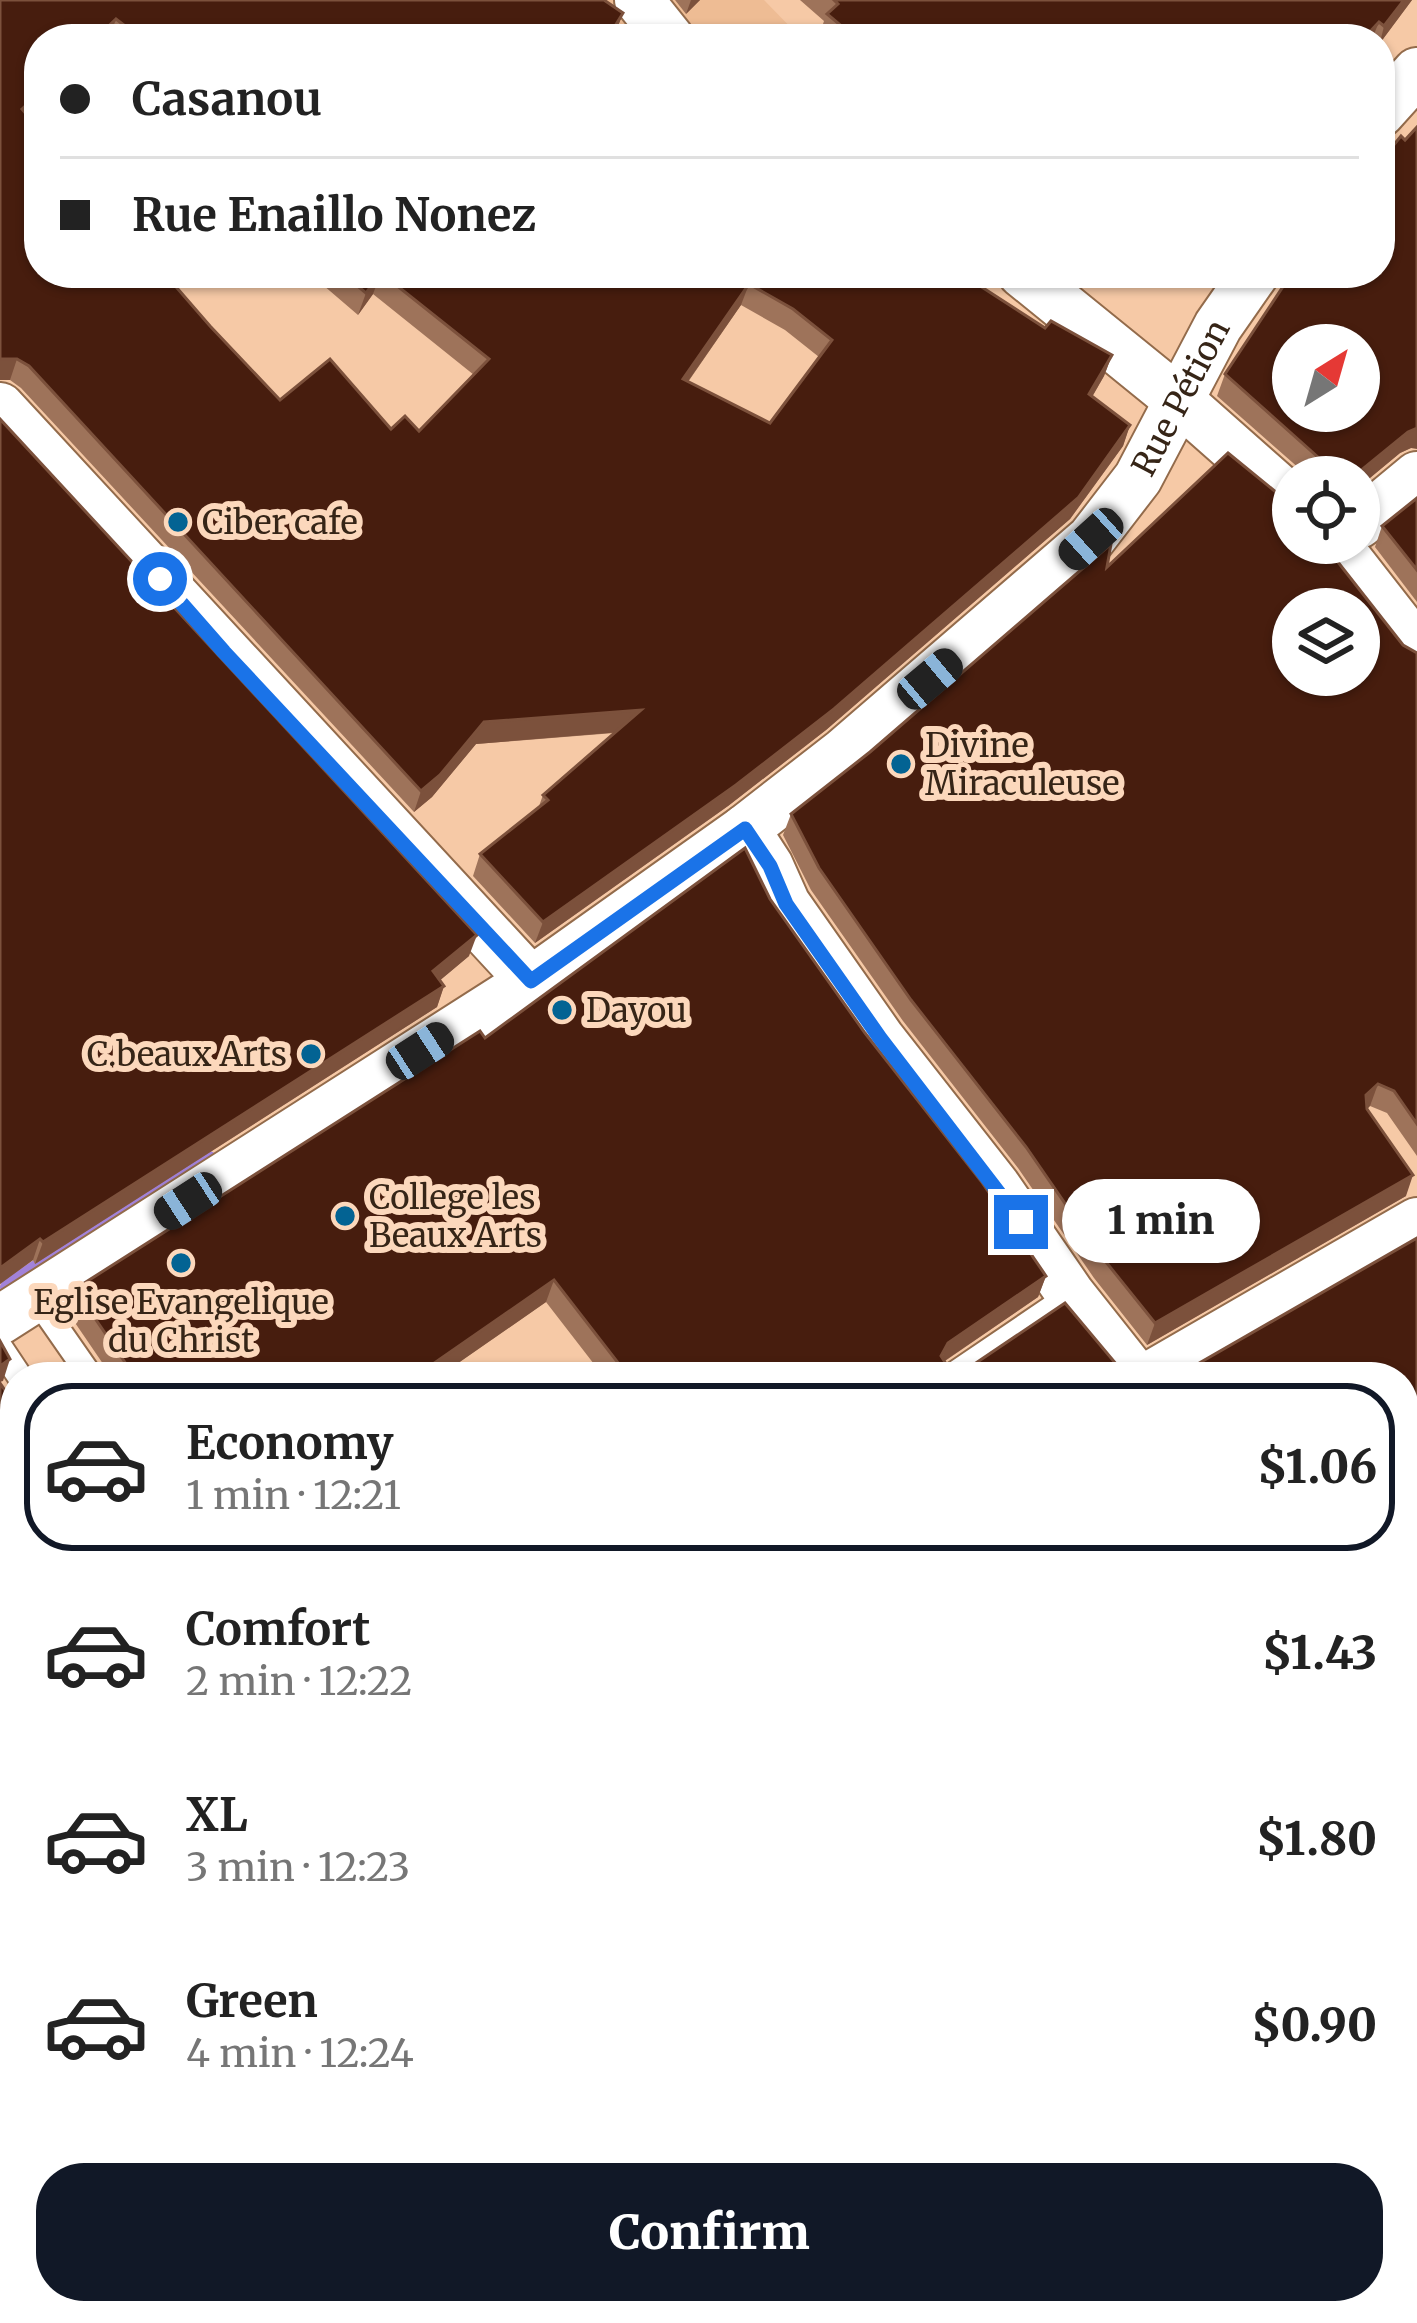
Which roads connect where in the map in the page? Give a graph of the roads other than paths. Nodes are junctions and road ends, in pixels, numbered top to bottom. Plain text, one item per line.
1 (639, 0) edge
2 (658, 24) edge
3 (1417, 72) edge
4 (1395, 96) edge
5 (1041, 288) edge
6 (1245, 288) edge
7 (1181, 401) junction
8 (0, 407) edge
9 (1417, 476) edge
10 (1272, 482) edge
11 (1380, 507) edge
12 (1352, 564) edge
13 (1417, 648) edge
14 (745, 829) junction
15 (531, 981) junction
16 (1417, 1222) edge
17 (1071, 1295) junction
18 (9, 1316) edge
19 (17, 1362) edge
20 (71, 1362) edge
21 (972, 1362) edge
22 (1124, 1362) edge
23 (1174, 1362) edge

1 - 2 street
3 - 4 street
5 - 7 street
6 - 7 street, Rue Pétion
7 - 10 street
7 - 14 street, Rue Pétion
8 - 15 street
9 - 11 street
12 - 13 street
14 - 15 street, Rue Pétion
14 - 17 street
15 - 18 street, Rue Pétion
16 - 23 street
17 - 21 lane
17 - 22 street
18 - 19 lane
18 - 20 lane

